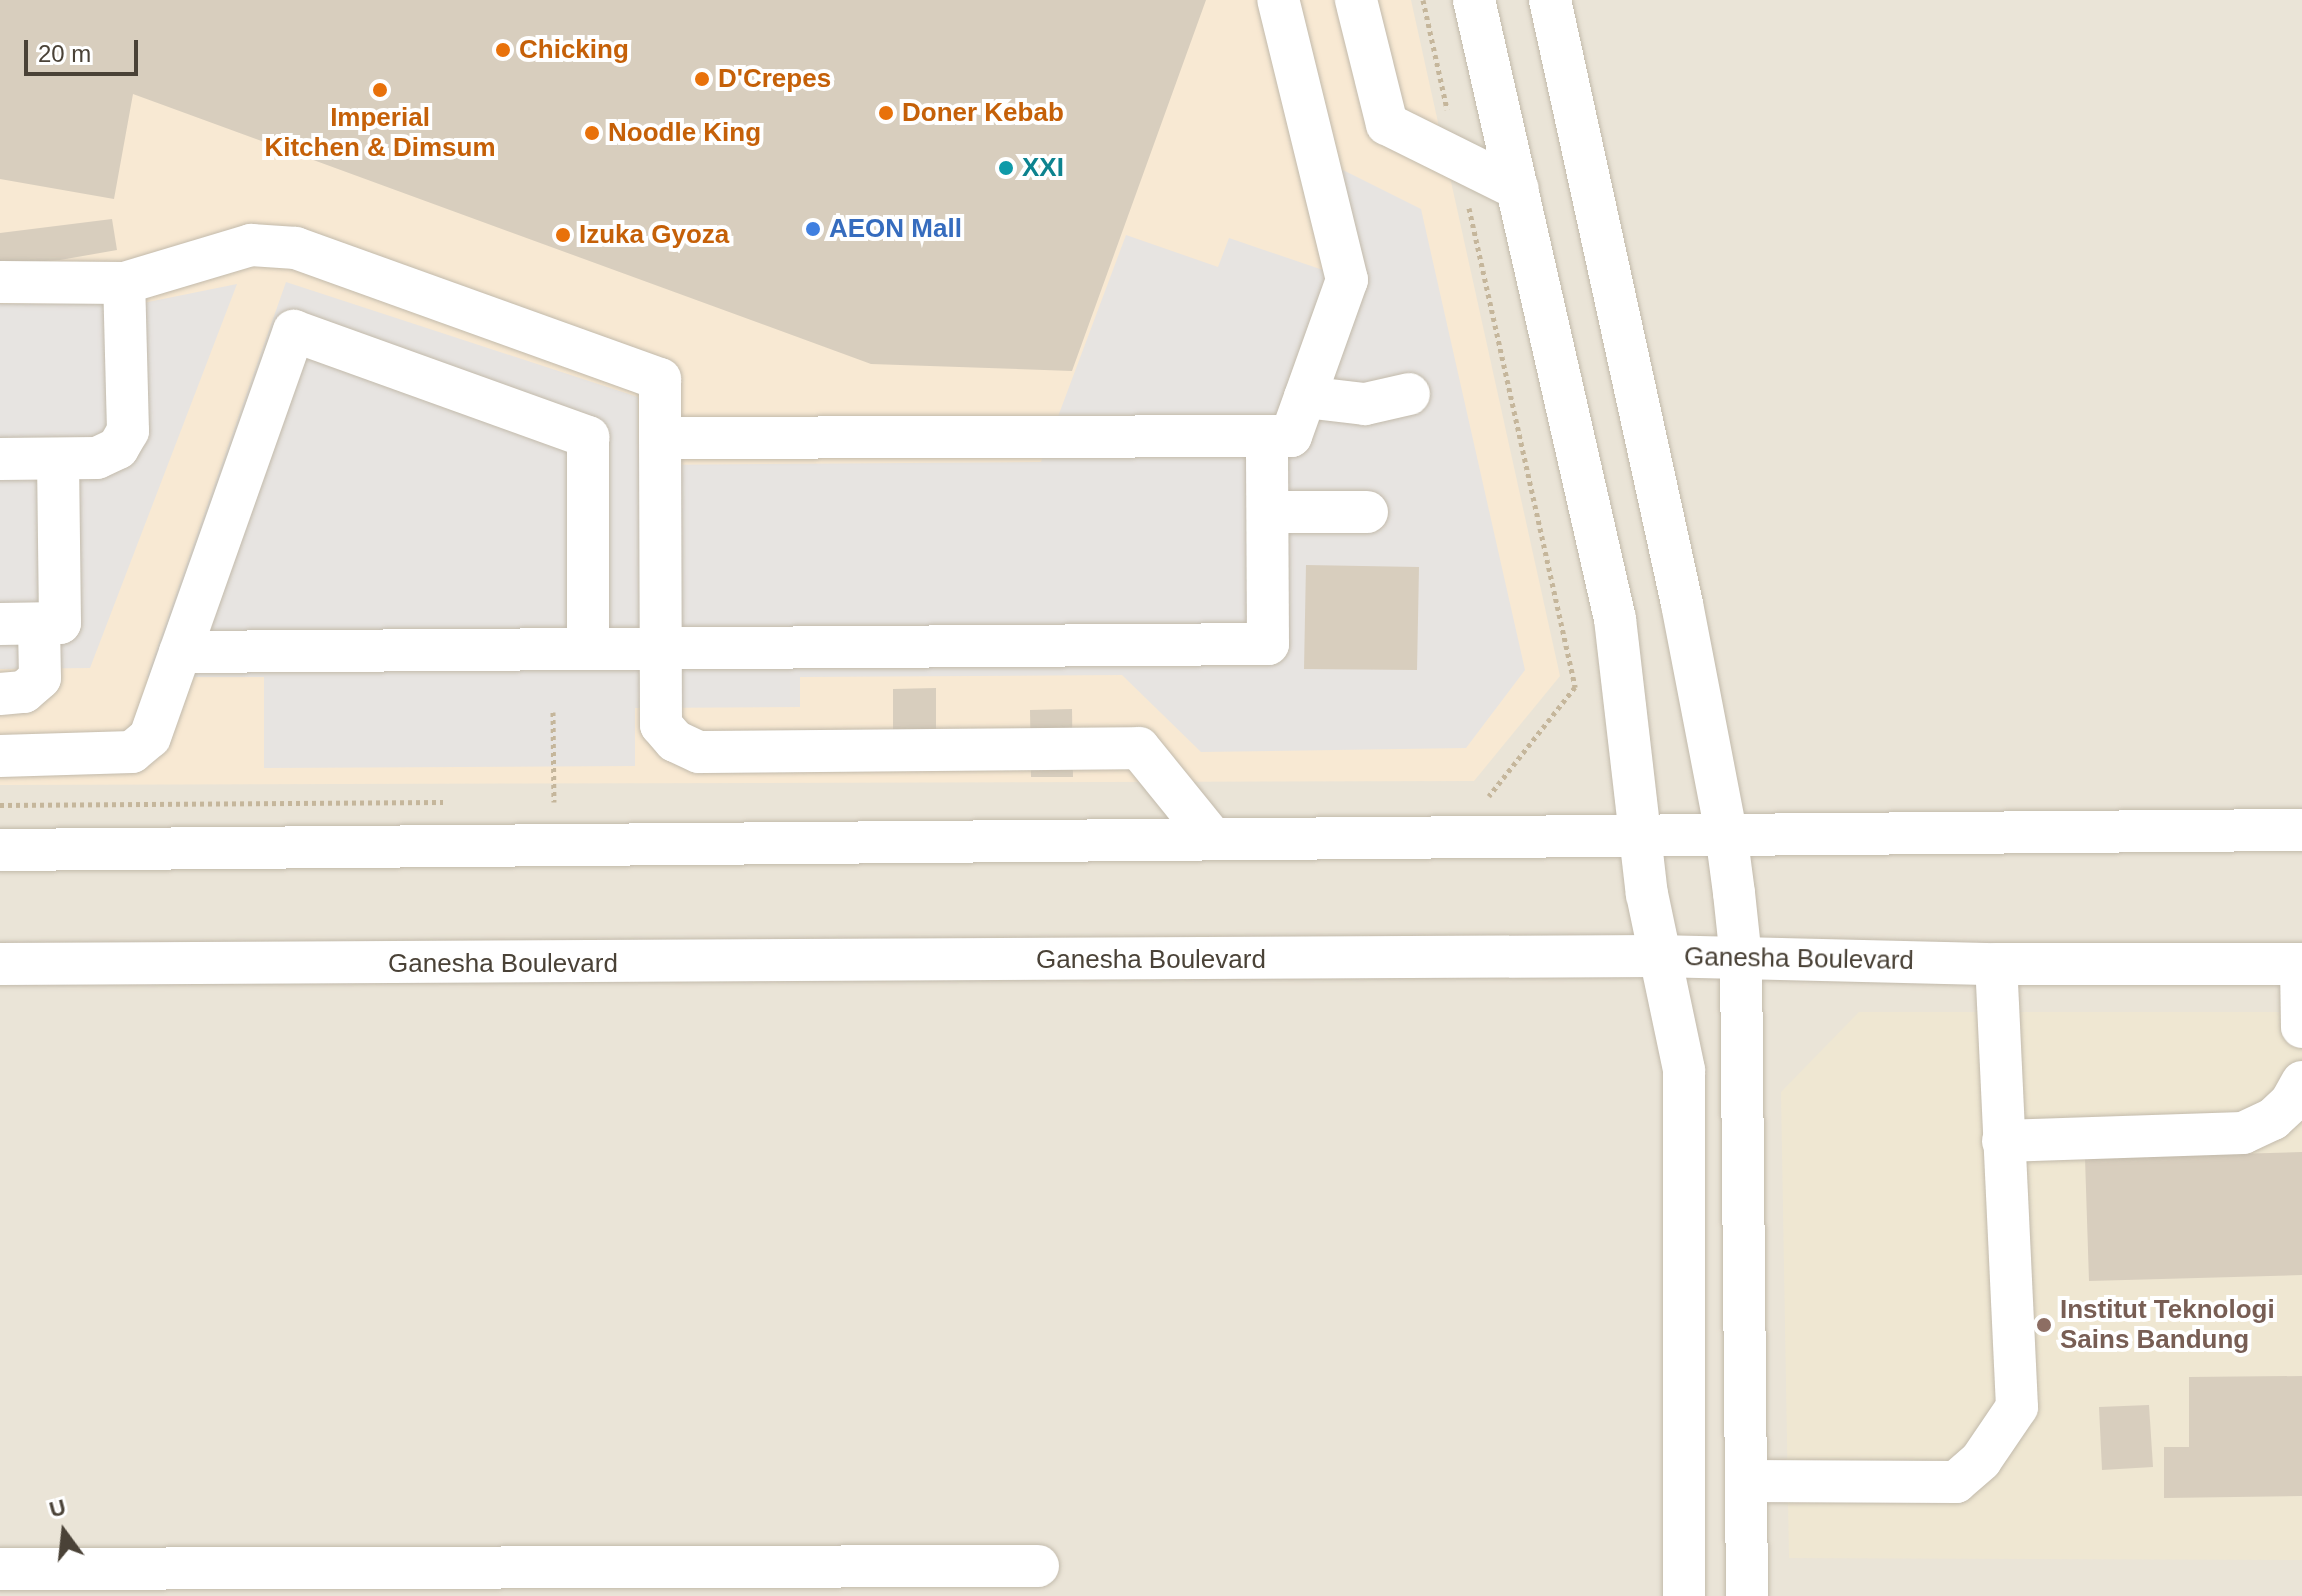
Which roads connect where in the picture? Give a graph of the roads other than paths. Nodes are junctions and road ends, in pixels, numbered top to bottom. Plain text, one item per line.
1 (1278, 0) edge
2 (1356, 0) edge
3 (1474, 0) edge
4 (1550, 0) edge
5 (1518, 189) junction
6 (0, 282) edge
7 (124, 283) junction
8 (1409, 394) dead end
9 (1305, 397) junction
10 (1267, 437) junction
11 (660, 438) junction
12 (0, 459) edge
13 (58, 459) junction
14 (1268, 512) junction
15 (1367, 512) dead end
16 (1682, 604) junction
17 (1615, 619) junction
18 (19, 624) edge
19 (660, 648) junction
20 (588, 649) junction
21 (180, 652) junction
22 (0, 694) edge
23 (0, 756) edge
24 (2302, 830) edge
25 (1726, 833) junction
26 (1640, 834) junction
27 (1212, 838) junction
28 (0, 850) edge
29 (1658, 956) junction
30 (1741, 958) junction
31 (0, 964) edge
32 (1996, 964) junction
33 (2301, 964) edge
34 (2302, 1027) edge
35 (2302, 1082) edge
36 (2003, 1141) junction
37 (1746, 1481) junction
38 (1038, 1566) dead end
39 (0, 1569) edge
40 (161, 1582) edge
41 (1684, 1596) edge
42 (1747, 1596) edge

1 - 9 street
2 - 5 street
3 - 5 street
4 - 16 street
5 - 17 street
6 - 7 street
7 - 11 street
7 - 13 street
8 - 9 street
9 - 10 street
10 - 11 street
10 - 14 street
11 - 19 street
12 - 13 street
13 - 18 street
14 - 15 street
14 - 19 street
16 - 17 street
16 - 25 street
17 - 26 street
18 - 22 street
19 - 20 street
19 - 27 street
20 - 21 street
20 - 21 street
21 - 23 street
24 - 25 street
25 - 26 street
25 - 30 street
26 - 27 street
26 - 29 street
27 - 28 street
29 - 30 street, Ganesha Boulevard
29 - 31 street, Ganesha Boulevard
29 - 41 street
30 - 32 street, Ganesha Boulevard
30 - 37 street
32 - 33 street, Ganesha Boulevard
32 - 36 street
33 - 34 street
35 - 36 street
36 - 37 street
37 - 42 street
38 - 40 street
39 - 40 street

